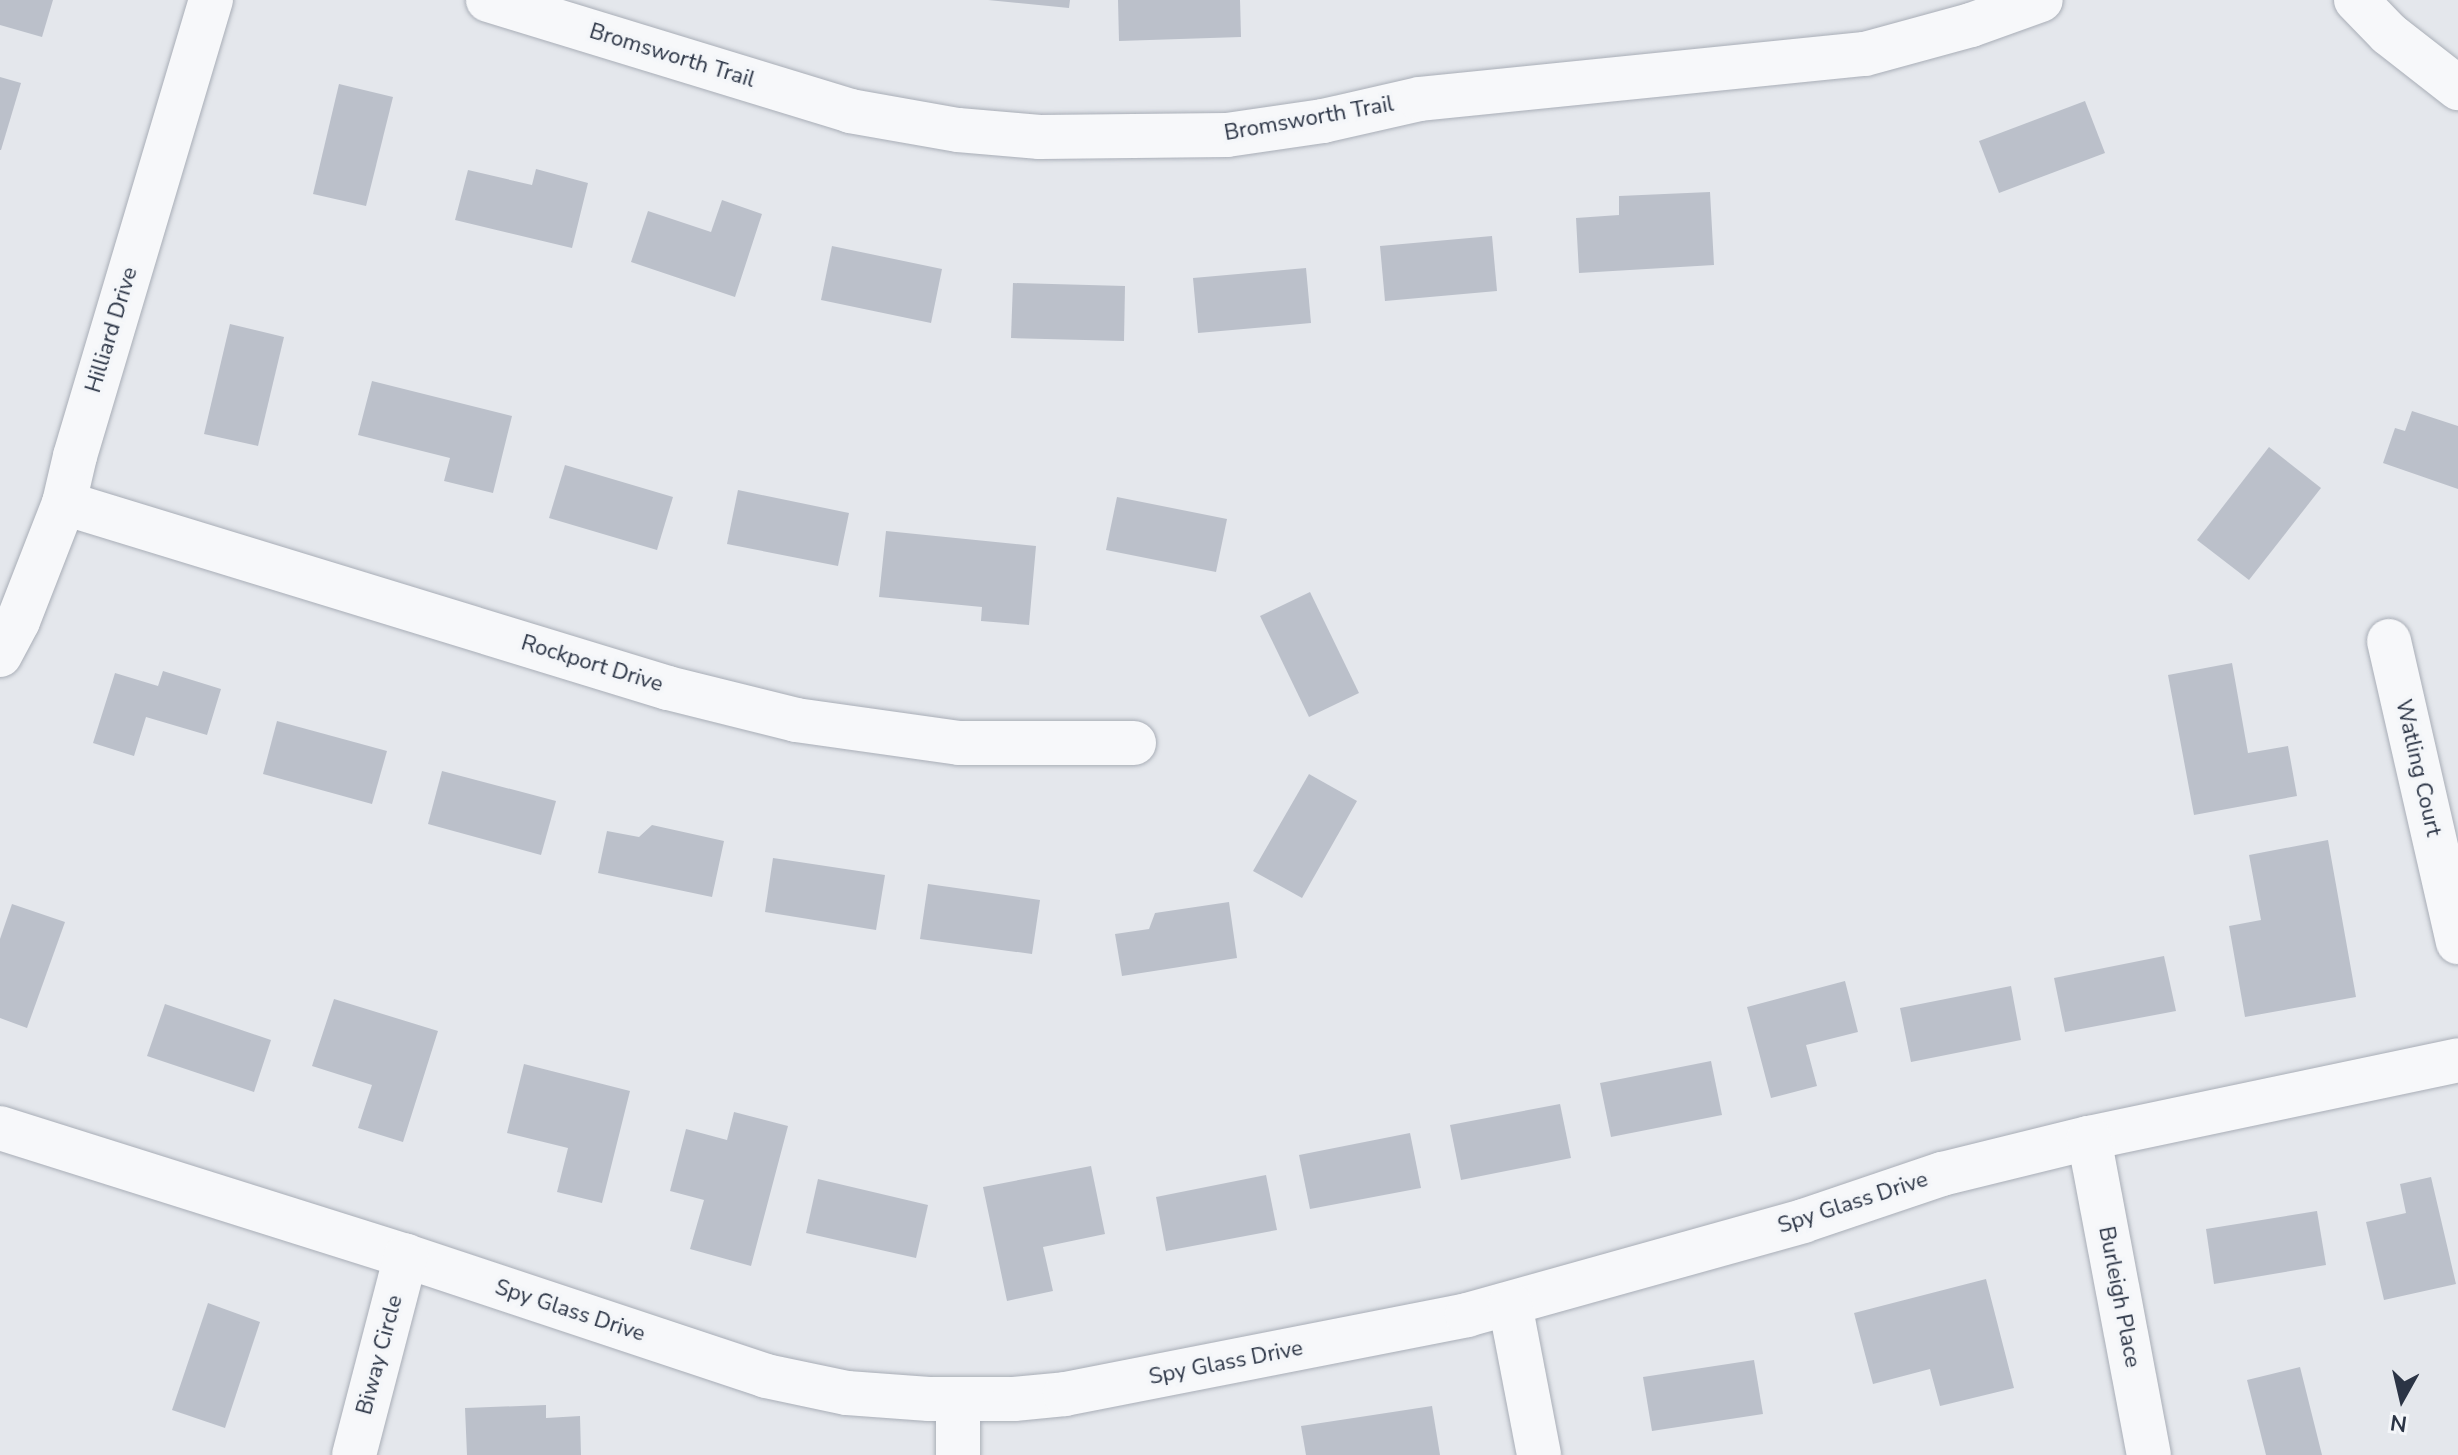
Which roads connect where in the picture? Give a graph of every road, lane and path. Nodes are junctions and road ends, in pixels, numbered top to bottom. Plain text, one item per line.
1 (211, 0) edge
2 (488, 0) edge
3 (2041, 0) edge
4 (2356, 0) edge
5 (2458, 88) edge
6 (64, 503) junction
7 (2389, 641) dead end
8 (0, 655) edge
9 (1134, 743) dead end
10 (2458, 942) edge
11 (2458, 1060) edge
12 (0, 1128) edge
13 (2089, 1138) junction
14 (406, 1256) junction
15 (1510, 1304) junction
16 (958, 1399) junction
17 (354, 1455) edge
18 (958, 1455) edge
19 (1539, 1455) edge
20 (2149, 1455) edge

1 - 6 street, Hilliard Drive
2 - 3 street, Bromsworth Trail
4 - 5 street
6 - 8 street, Hilliard Drive
6 - 9 street, Rockport Drive
7 - 10 street, Watling Court
11 - 13 street, Spy Glass Drive
12 - 14 street, Spy Glass Drive
13 - 15 street, Spy Glass Drive
13 - 20 street, Burleigh Place
14 - 16 street, Spy Glass Drive
14 - 17 street, Biway Circle
15 - 16 street, Spy Glass Drive
15 - 19 street
16 - 18 street

